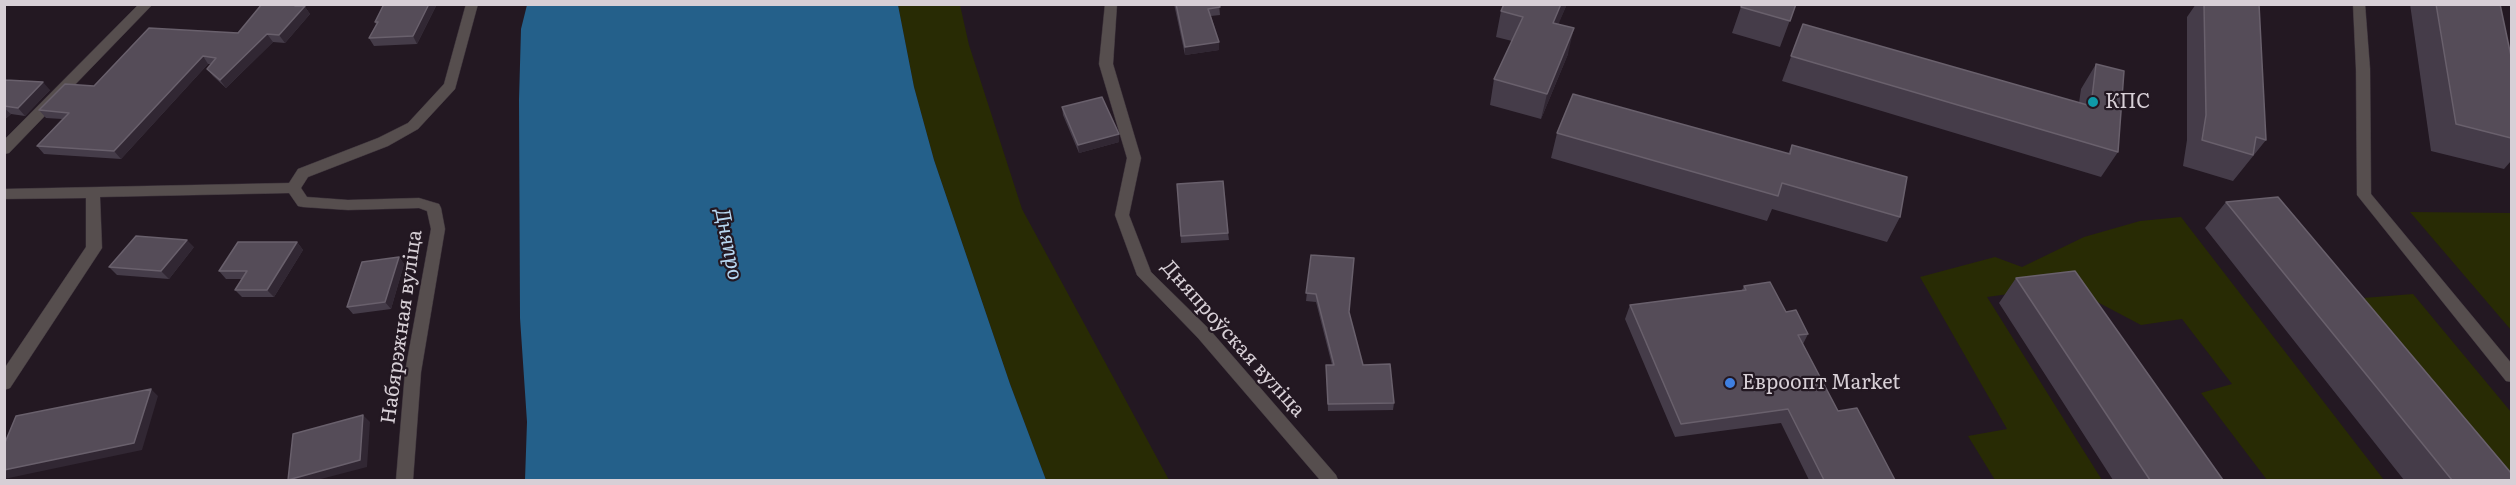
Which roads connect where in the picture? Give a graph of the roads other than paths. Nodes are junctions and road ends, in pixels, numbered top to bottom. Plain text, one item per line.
1 (147, 4) edge
2 (472, 4) edge
3 (1111, 4) edge
4 (2359, 4) edge
5 (4, 149) edge
6 (293, 188) junction
7 (93, 192) junction
8 (4, 194) edge
9 (2511, 376) edge
10 (4, 383) edge
11 (405, 480) edge
12 (1330, 480) edge

1 - 5 street
2 - 6 street
3 - 12 street, Дняпроўская вуліца
4 - 9 street
6 - 7 street
6 - 11 street, Набярэжная вуліца
7 - 8 street
7 - 10 street

